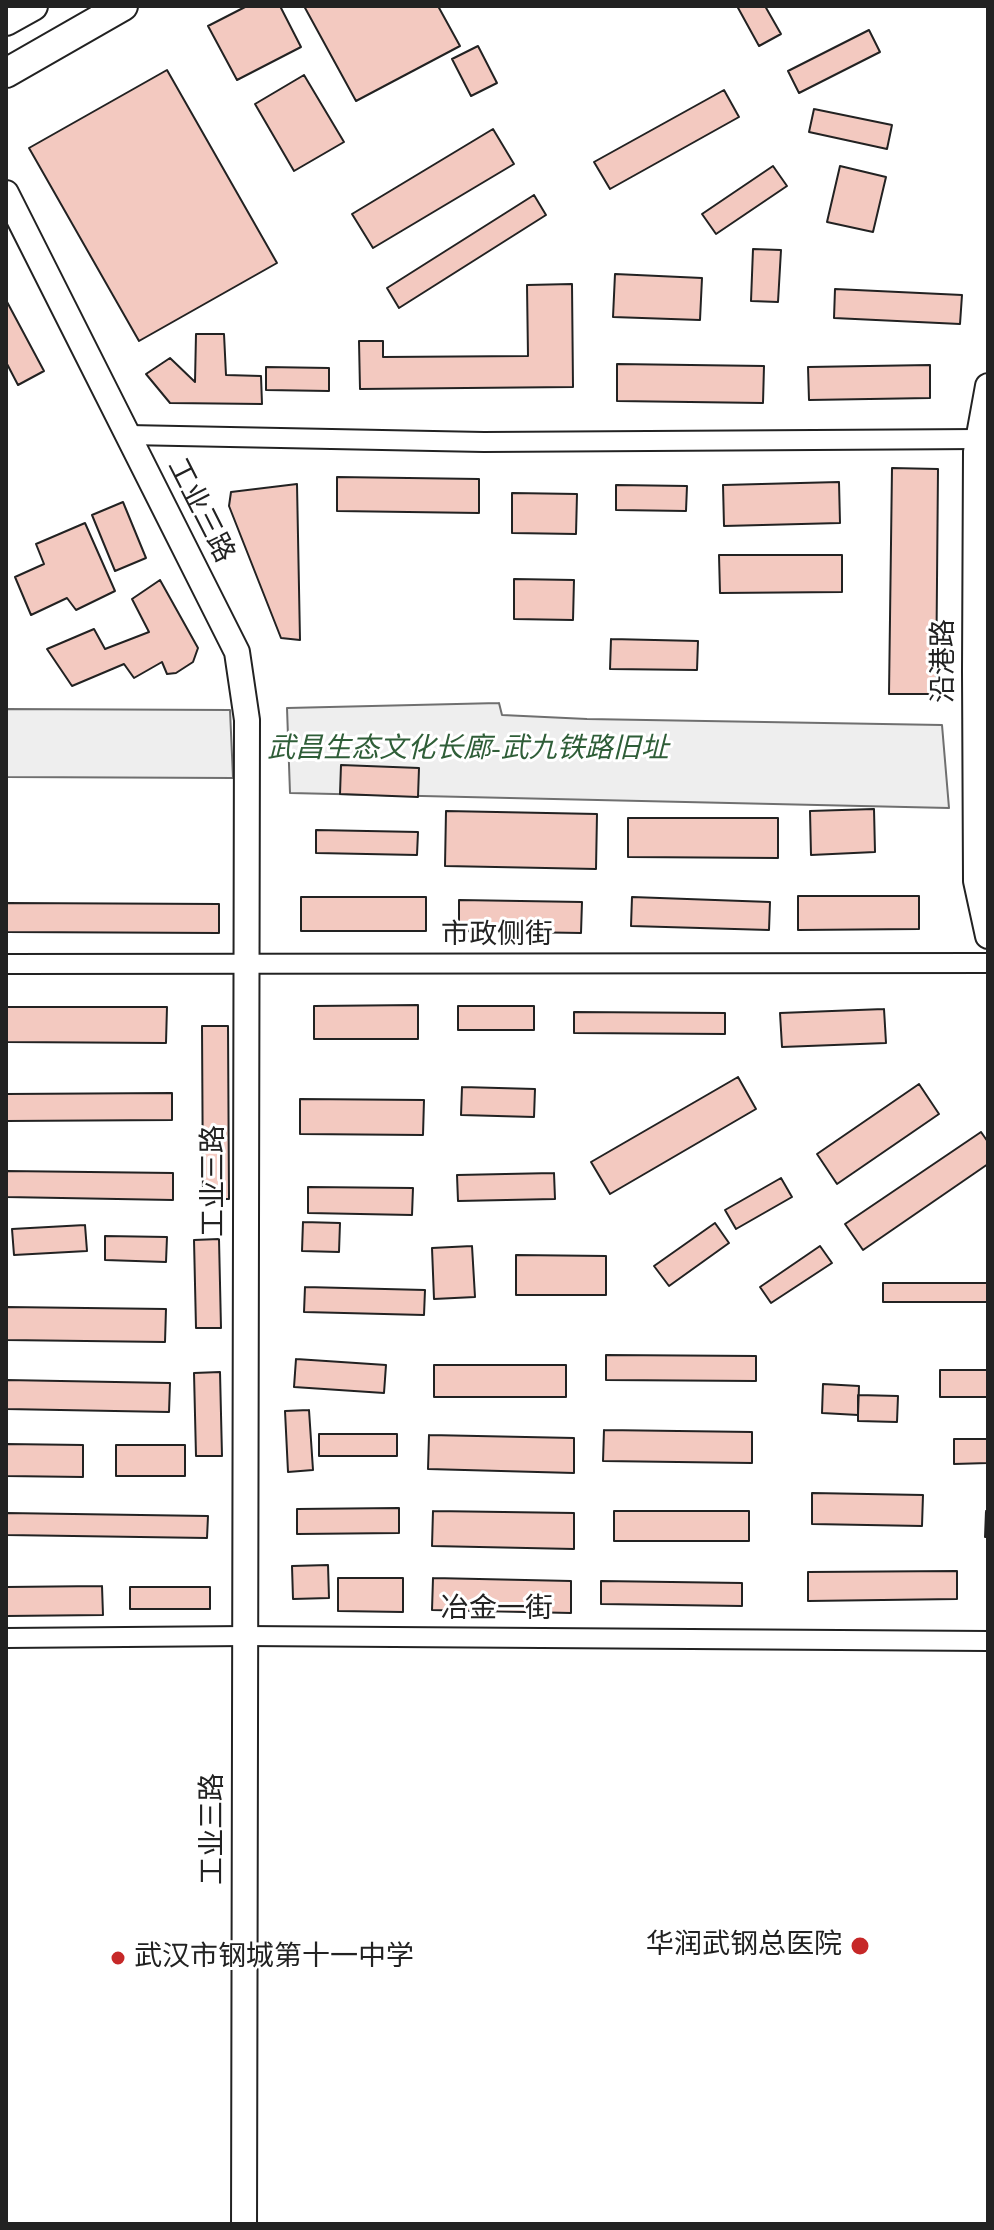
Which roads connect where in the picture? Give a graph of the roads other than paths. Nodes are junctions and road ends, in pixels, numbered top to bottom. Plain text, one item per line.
1 (33, 6) edge
2 (123, 6) edge
3 (6, 21) edge
4 (6, 73) edge
5 (6, 193) edge
6 (988, 386) edge
7 (128, 435) junction
8 (979, 439) junction
9 (988, 936) edge
10 (988, 963) edge
11 (6, 964) edge
12 (246, 964) junction
13 (245, 1636) junction
14 (6, 1638) edge
15 (988, 1641) edge
16 (244, 2224) edge

1 - 3 main road
2 - 4 main road
5 - 7 main road, 工业三路
6 - 8 main road, 沿港路
7 - 8 street
7 - 12 main road, 工业三路
8 - 9 main road, 沿港路
10 - 12 street, 市政侧街
11 - 12 street, 市政侧街
12 - 13 main road, 工业三路
13 - 14 street, 冶金一街
13 - 15 street, 冶金一街
13 - 16 main road, 工业三路

